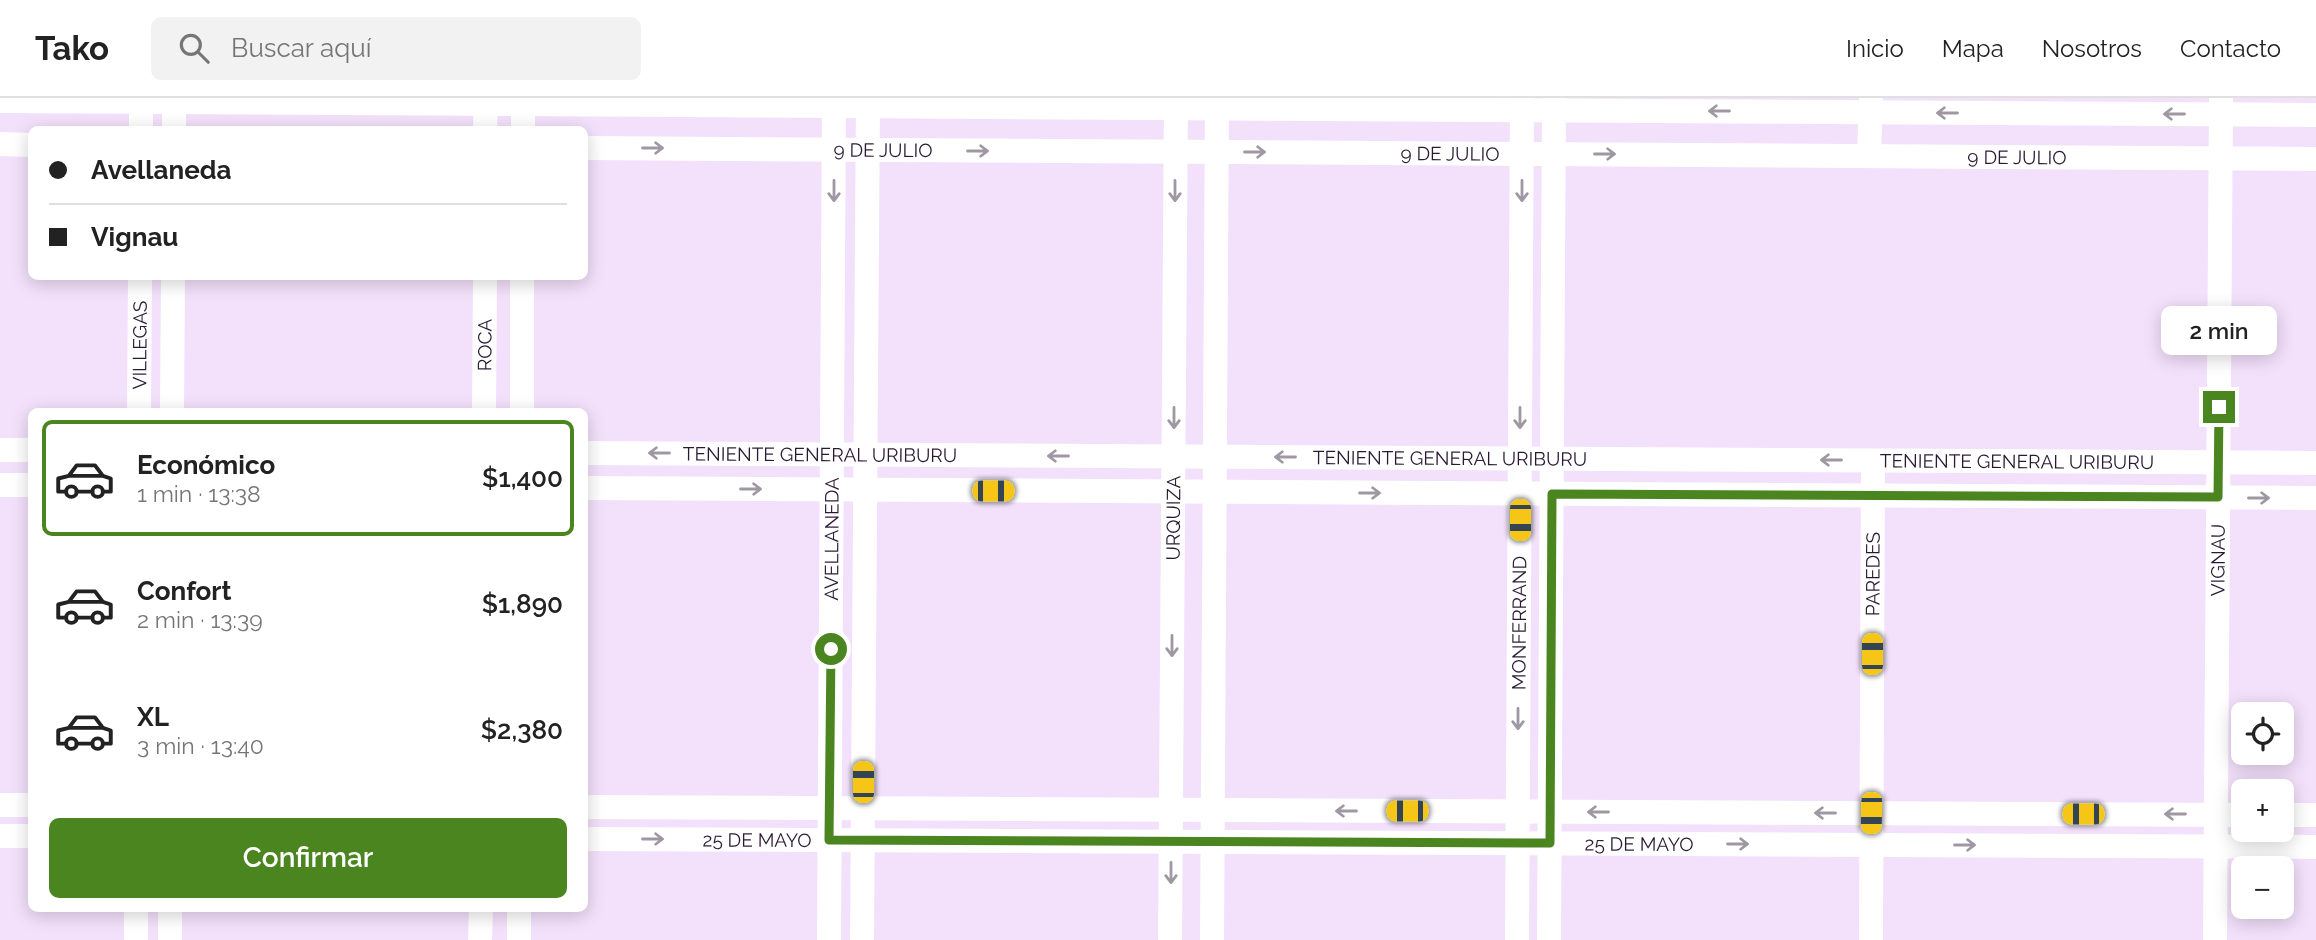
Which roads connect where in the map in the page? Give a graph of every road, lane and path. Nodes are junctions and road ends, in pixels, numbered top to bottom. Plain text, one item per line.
1 (141, 100) edge
2 (174, 100) edge
3 (0, 101) edge
4 (486, 101) edge
5 (523, 101) edge
6 (834, 102) edge
7 (867, 102) edge
8 (1176, 103) edge
9 (1217, 103) edge
10 (1522, 104) edge
11 (1554, 104) edge
12 (1870, 105) edge
13 (2221, 106) edge
14 (2316, 115) edge
15 (141, 126) edge
16 (174, 126) edge
17 (485, 126) edge
18 (523, 126) edge
19 (0, 144) edge
20 (28, 145) edge
21 (588, 148) edge
22 (834, 150) junction
23 (867, 150) junction
24 (1175, 152) junction
25 (1217, 152) junction
26 (1522, 154) junction
27 (1554, 154) junction
28 (1869, 156) junction
29 (2221, 158) junction
30 (2316, 159) edge
31 (140, 280) edge
32 (173, 280) edge
33 (485, 280) edge
34 (522, 280) edge
35 (139, 408) edge
36 (172, 408) edge
37 (484, 408) edge
38 (522, 408) edge
39 (0, 450) edge
40 (28, 450) edge
41 (588, 453) edge
42 (832, 454) junction
43 (865, 455) junction
44 (1173, 456) junction
45 (1215, 457) junction
46 (1520, 459) junction
47 (1552, 459) junction
48 (1873, 461) junction
49 (2218, 462) junction
50 (2316, 463) edge
51 (0, 485) edge
52 (28, 485) edge
53 (588, 488) edge
54 (832, 490) junction
55 (865, 490) junction
56 (1173, 492) junction
57 (1215, 492) junction
58 (1520, 494) junction
59 (1552, 494) junction
60 (1872, 495) junction
61 (2218, 497) junction
62 (2316, 498) edge
63 (0, 805) edge
64 (28, 805) edge
65 (588, 807) edge
66 (830, 808) junction
67 (863, 808) junction
68 (1171, 810) junction
69 (1213, 810) junction
70 (1518, 811) junction
71 (1550, 812) junction
72 (1871, 813) junction
73 (2216, 814) junction
74 (2231, 815) edge
75 (2294, 815) edge
76 (2316, 815) edge
77 (0, 836) edge
78 (28, 836) edge
79 (588, 839) edge
80 (829, 840) junction
81 (863, 840) junction
82 (1171, 841) junction
83 (1213, 842) junction
84 (1517, 843) junction
85 (1550, 843) junction
86 (1871, 845) junction
87 (2216, 846) junction
88 (2316, 846) edge
89 (136, 912) edge
90 (170, 912) edge
91 (481, 912) edge
92 (519, 912) edge
93 (136, 940) edge
94 (170, 940) edge
95 (480, 940) edge
96 (519, 940) edge
97 (829, 940) edge
98 (862, 940) edge
99 (1170, 940) edge
100 (1212, 940) edge
101 (1517, 940) edge
102 (1549, 940) edge
103 (1871, 940) edge
104 (2215, 940) edge

1 - 2 street
1 - 3 street
1 - 15 street
2 - 4 street
2 - 16 street
4 - 5 street
4 - 17 street
5 - 6 street
5 - 18 street
6 - 7 street
6 - 22 street, AVELLANEDA
7 - 8 street
7 - 23 street, AVELLANEDA
8 - 9 street
8 - 24 street, URQUIZA
9 - 10 street
9 - 25 street
10 - 11 street
10 - 26 street, MONFERRAND
12 -> 11 street
11 - 27 street, MONFERRAND
13 -> 12 street
12 - 28 street
13 - 14 street
13 - 29 street, VIGNAU
19 - 20 street
21 -> 22 street, 9 DE JULIO
22 - 23 street, 9 DE JULIO
22 -> 42 street, AVELLANEDA
23 -> 24 street, 9 DE JULIO
23 - 43 street, AVELLANEDA
24 - 25 street, 9 DE JULIO
24 -> 44 street, URQUIZA
25 -> 26 street, 9 DE JULIO
25 - 45 street
26 - 27 street, 9 DE JULIO
26 -> 46 street, MONFERRAND
27 -> 28 street, 9 DE JULIO
27 - 47 street, MONFERRAND
28 - 29 street, 9 DE JULIO
29 - 30 street, 9 DE JULIO
29 - 49 street, VIGNAU
31 - 35 street, VILLEGAS
32 - 36 street, VILLEGAS
33 - 37 street, ROCA
34 - 38 street, ROCA
39 - 40 street
42 -> 41 street, TENIENTE GENERAL URIBURU
42 - 43 street, TENIENTE GENERAL URIBURU
42 - 54 street, AVELLANEDA
44 -> 43 street, TENIENTE GENERAL URIBURU
43 - 55 street, AVELLANEDA
44 - 45 street, TENIENTE GENERAL URIBURU
44 - 56 street, URQUIZA
46 -> 45 street, TENIENTE GENERAL URIBURU
45 - 57 street
46 - 47 street, TENIENTE GENERAL URIBURU
46 - 58 street, MONFERRAND
48 -> 47 street, TENIENTE GENERAL URIBURU
47 - 59 street, MONFERRAND
48 - 49 street, TENIENTE GENERAL URIBURU
48 - 60 street, PAREDES
49 - 50 street, TENIENTE GENERAL URIBURU
49 - 61 street, VIGNAU
51 - 52 street
53 -> 54 street, TENIENTE GENERAL URIBURU
54 - 55 street, TENIENTE GENERAL URIBURU
54 - 66 street, AVELLANEDA
55 - 56 street, TENIENTE GENERAL URIBURU
55 - 67 street, AVELLANEDA
56 - 57 street, TENIENTE GENERAL URIBURU
56 -> 68 street, URQUIZA
57 -> 58 street, TENIENTE GENERAL URIBURU
57 - 69 street
58 - 59 street, TENIENTE GENERAL URIBURU
58 -> 70 street, MONFERRAND
59 - 60 street, TENIENTE GENERAL URIBURU
59 - 71 street, MONFERRAND
60 - 61 street, TENIENTE GENERAL URIBURU
60 - 72 street, PAREDES
61 -> 62 street, TENIENTE GENERAL URIBURU
61 - 73 street, VIGNAU
63 - 64 street
65 - 66 street, 25 DE MAYO
66 - 67 street, 25 DE MAYO
66 - 80 street, AVELLANEDA
67 - 68 street, 25 DE MAYO
67 - 81 street, AVELLANEDA
68 - 69 street, 25 DE MAYO
68 - 82 street, URQUIZA
70 -> 69 street, 25 DE MAYO
69 - 83 street
70 - 71 street, 25 DE MAYO
70 - 84 street, MONFERRAND
72 -> 71 street, 25 DE MAYO
71 - 85 street, MONFERRAND
73 -> 72 street, 25 DE MAYO
72 - 86 street, PAREDES
73 - 74 street, 25 DE MAYO
73 - 87 street, VIGNAU
75 - 76 street
77 - 78 street
79 -> 80 street, 25 DE MAYO
80 - 81 street, 25 DE MAYO
80 - 97 street, AVELLANEDA
81 - 82 street, 25 DE MAYO
81 - 98 street, AVELLANEDA
82 - 83 street, 25 DE MAYO
82 -> 99 street, URQUIZA
83 - 84 street, 25 DE MAYO
83 - 100 street
84 - 85 street, 25 DE MAYO
84 - 101 street, MONFERRAND
85 -> 86 street, 25 DE MAYO
85 - 102 street, MONFERRAND
86 -> 87 street, 25 DE MAYO
86 - 103 street, PAREDES
87 - 88 street, 25 DE MAYO
87 - 104 street, VIGNAU
89 - 93 street
90 - 94 street
91 - 95 street
92 - 96 street

